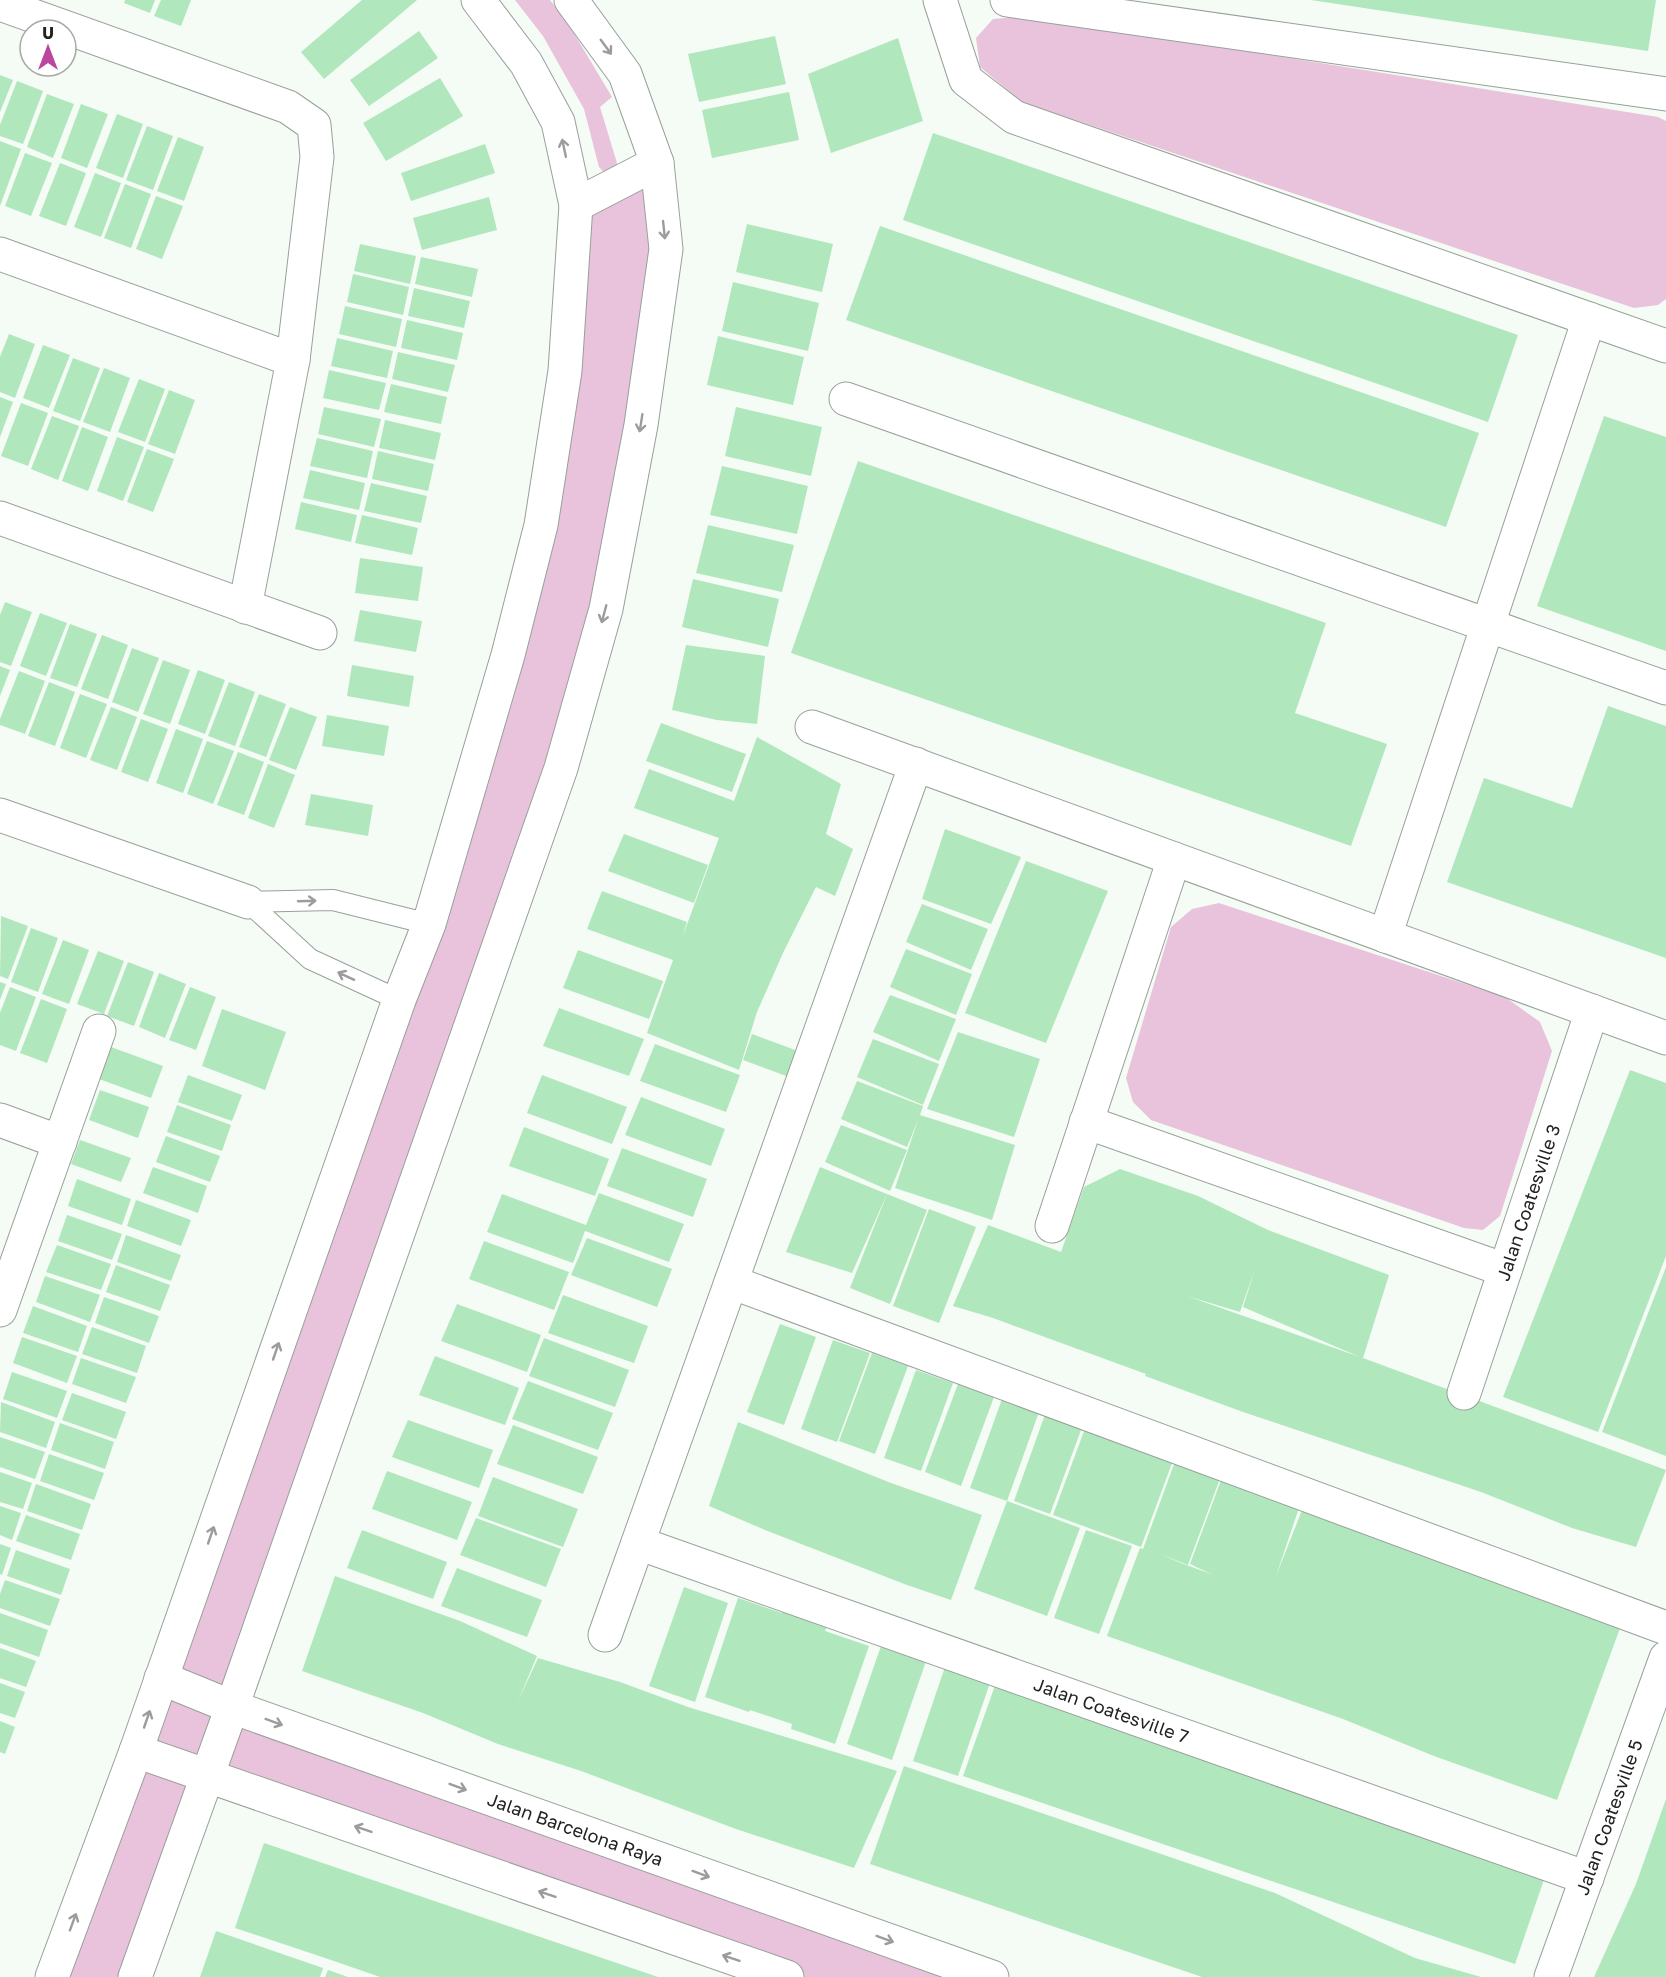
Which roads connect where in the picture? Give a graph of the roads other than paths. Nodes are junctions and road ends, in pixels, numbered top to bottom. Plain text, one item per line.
1 (478, 0) edge
2 (571, 0) edge
3 (940, 0) edge
4 (1007, 0) edge
5 (0, 4) edge
6 (1666, 94) edge
7 (657, 163) junction
8 (576, 205) junction
9 (0, 254) edge
10 (1589, 320) junction
11 (1666, 346) edge
12 (293, 360) junction
13 (846, 399) dead end
14 (0, 518) edge
15 (245, 607) junction
16 (1488, 625) junction
17 (320, 633) dead end
18 (1666, 688) edge
19 (812, 727) dead end
20 (916, 765) junction
21 (0, 815) edge
22 (1174, 859) junction
23 (248, 902) junction
24 (429, 924) junction
25 (1385, 936) junction
26 (399, 1000) junction
27 (1592, 1011) junction
28 (99, 1031) dead end
29 (1666, 1038) edge
30 (0, 1120) edge
31 (1086, 1122) junction
32 (60, 1142) junction
33 (1052, 1226) dead end
34 (1504, 1270) junction
35 (731, 1282) junction
36 (0, 1310) edge
37 (1464, 1393) dead end
38 (638, 1543) junction
39 (1666, 1628) edge
40 (605, 1635) dead end
41 (1666, 1658) edge
42 (161, 1678) junction
43 (232, 1707) junction
44 (136, 1751) junction
45 (207, 1775) junction
46 (1587, 1878) junction
47 (52, 1977) edge
48 (135, 1977) edge
49 (787, 1977) edge
50 (992, 1977) edge
51 (1551, 1977) edge

8 -> 1 street
2 -> 7 street
3 - 10 street
4 - 6 street
5 - 12 street
7 - 8 street
7 -> 43 street
8 - 24 street
9 - 12 street
10 - 11 street
10 - 16 street
12 - 15 street
13 - 16 street
14 - 15 street
15 - 17 street
16 - 18 street
16 - 25 street
19 - 20 street
20 - 22 street
20 - 35 street
21 - 23 street
22 - 25 street
22 - 31 street
23 -> 24 lane
26 -> 23 lane
24 - 26 street
25 - 27 street
42 -> 26 street
27 - 29 street
27 - 34 street, Jalan Coatesville 3
28 - 32 street
30 - 32 street
31 - 33 street
31 - 34 street
32 - 36 street
34 - 37 street, Jalan Coatesville 3
35 - 38 street
35 - 39 street
38 - 40 street
38 - 46 street, Jalan Coatesville 7
41 - 46 street, Jalan Coatesville 5
42 - 43 street, Jalan Barcelona Raya
44 -> 42 street
43 - 45 street
43 -> 50 street, Jalan Barcelona Raya
44 - 45 street
47 -> 44 street
45 - 48 street
49 -> 45 street
46 - 51 street, Jalan Coatesville 5

